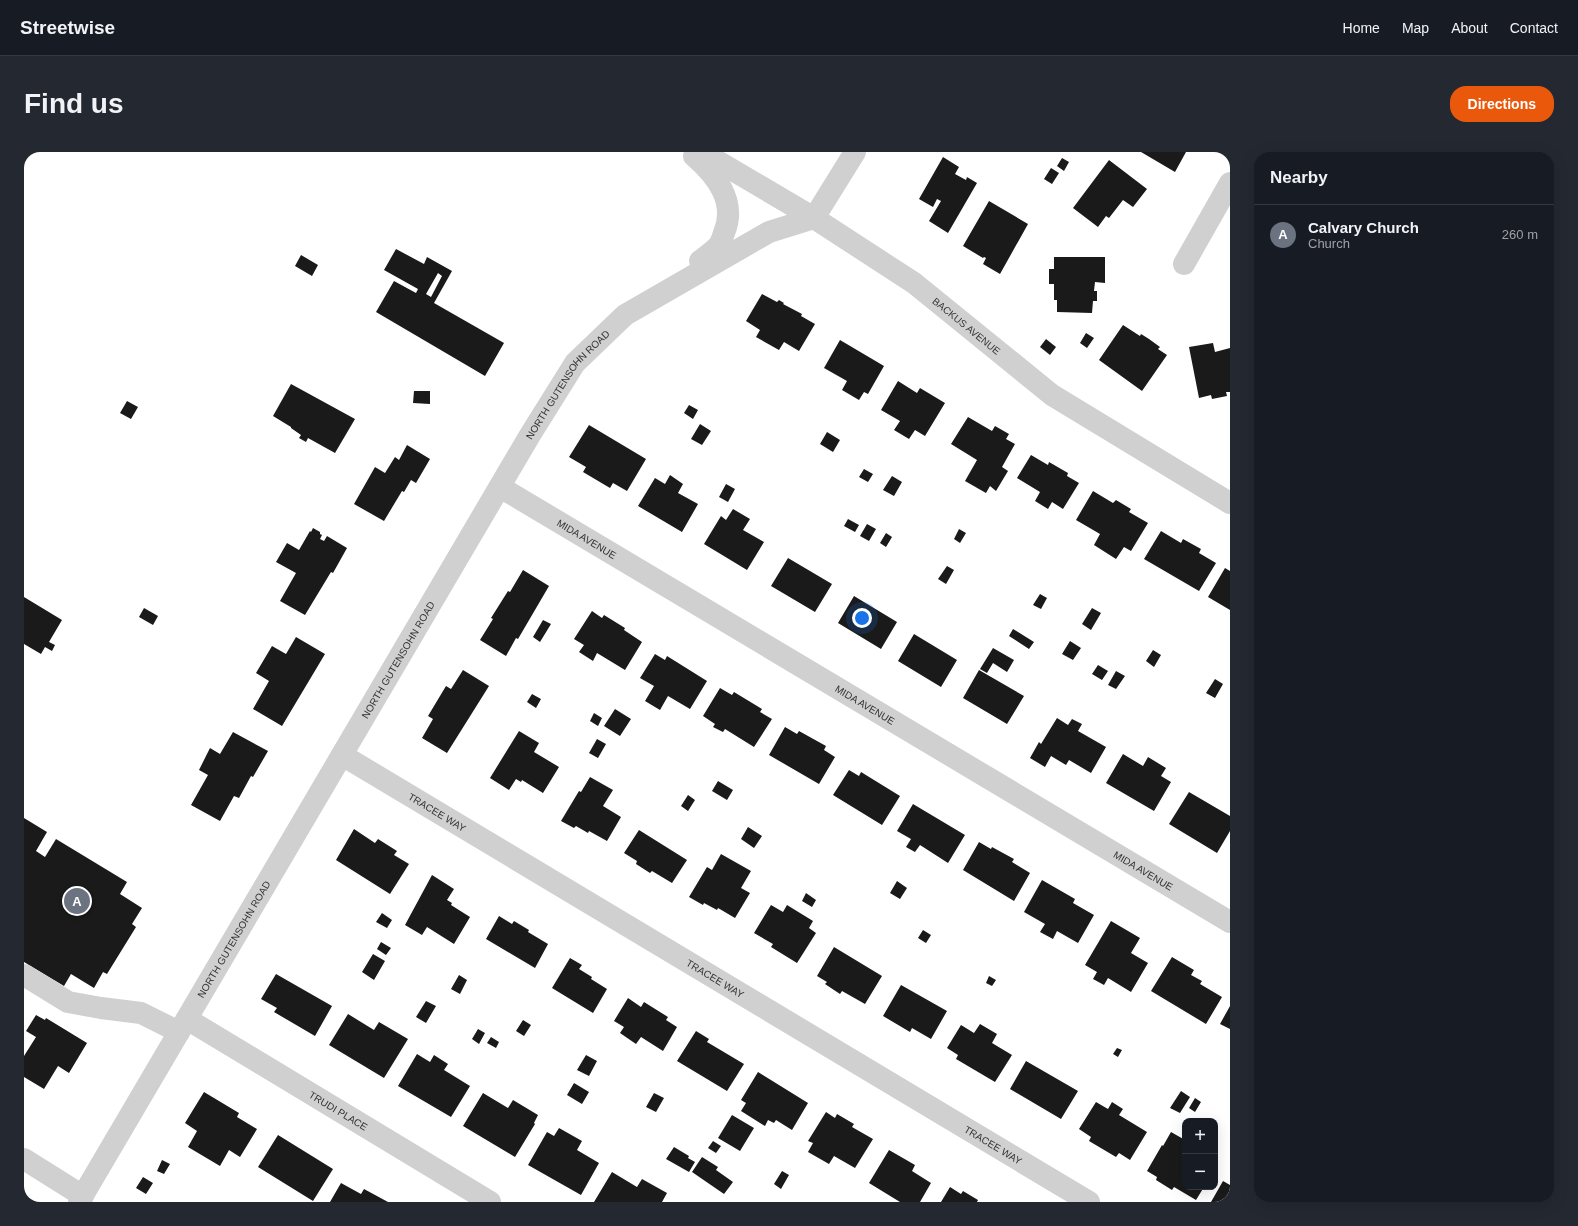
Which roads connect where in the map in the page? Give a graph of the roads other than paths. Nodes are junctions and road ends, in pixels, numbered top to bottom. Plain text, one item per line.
1 (690, 152) edge
2 (702, 152) edge
3 (854, 152) edge
4 (1230, 183) edge
5 (814, 218) junction
6 (1184, 264) dead end
7 (673, 286) junction
8 (500, 487) junction
9 (1230, 503) edge
10 (342, 755) junction
11 (1230, 922) edge
12 (24, 975) edge
13 (183, 1025) junction
14 (24, 1159) edge
15 (81, 1199) edge
16 (490, 1202) edge
17 (1089, 1202) edge

1 - 7 street
2 - 5 street, BACKUS AVENUE
3 - 5 street
4 - 6 street
5 - 7 street, NORTH GUTENSOHN ROAD
5 - 9 street, BACKUS AVENUE
7 - 8 street, NORTH GUTENSOHN ROAD
8 - 10 street, NORTH GUTENSOHN ROAD
8 - 11 street, MIDA AVENUE
10 - 13 street, NORTH GUTENSOHN ROAD
10 - 17 street, TRACEE WAY
12 - 13 street, TRUDI PLACE
13 - 15 street, NORTH GUTENSOHN ROAD
13 - 16 street, TRUDI PLACE
14 - 15 street

